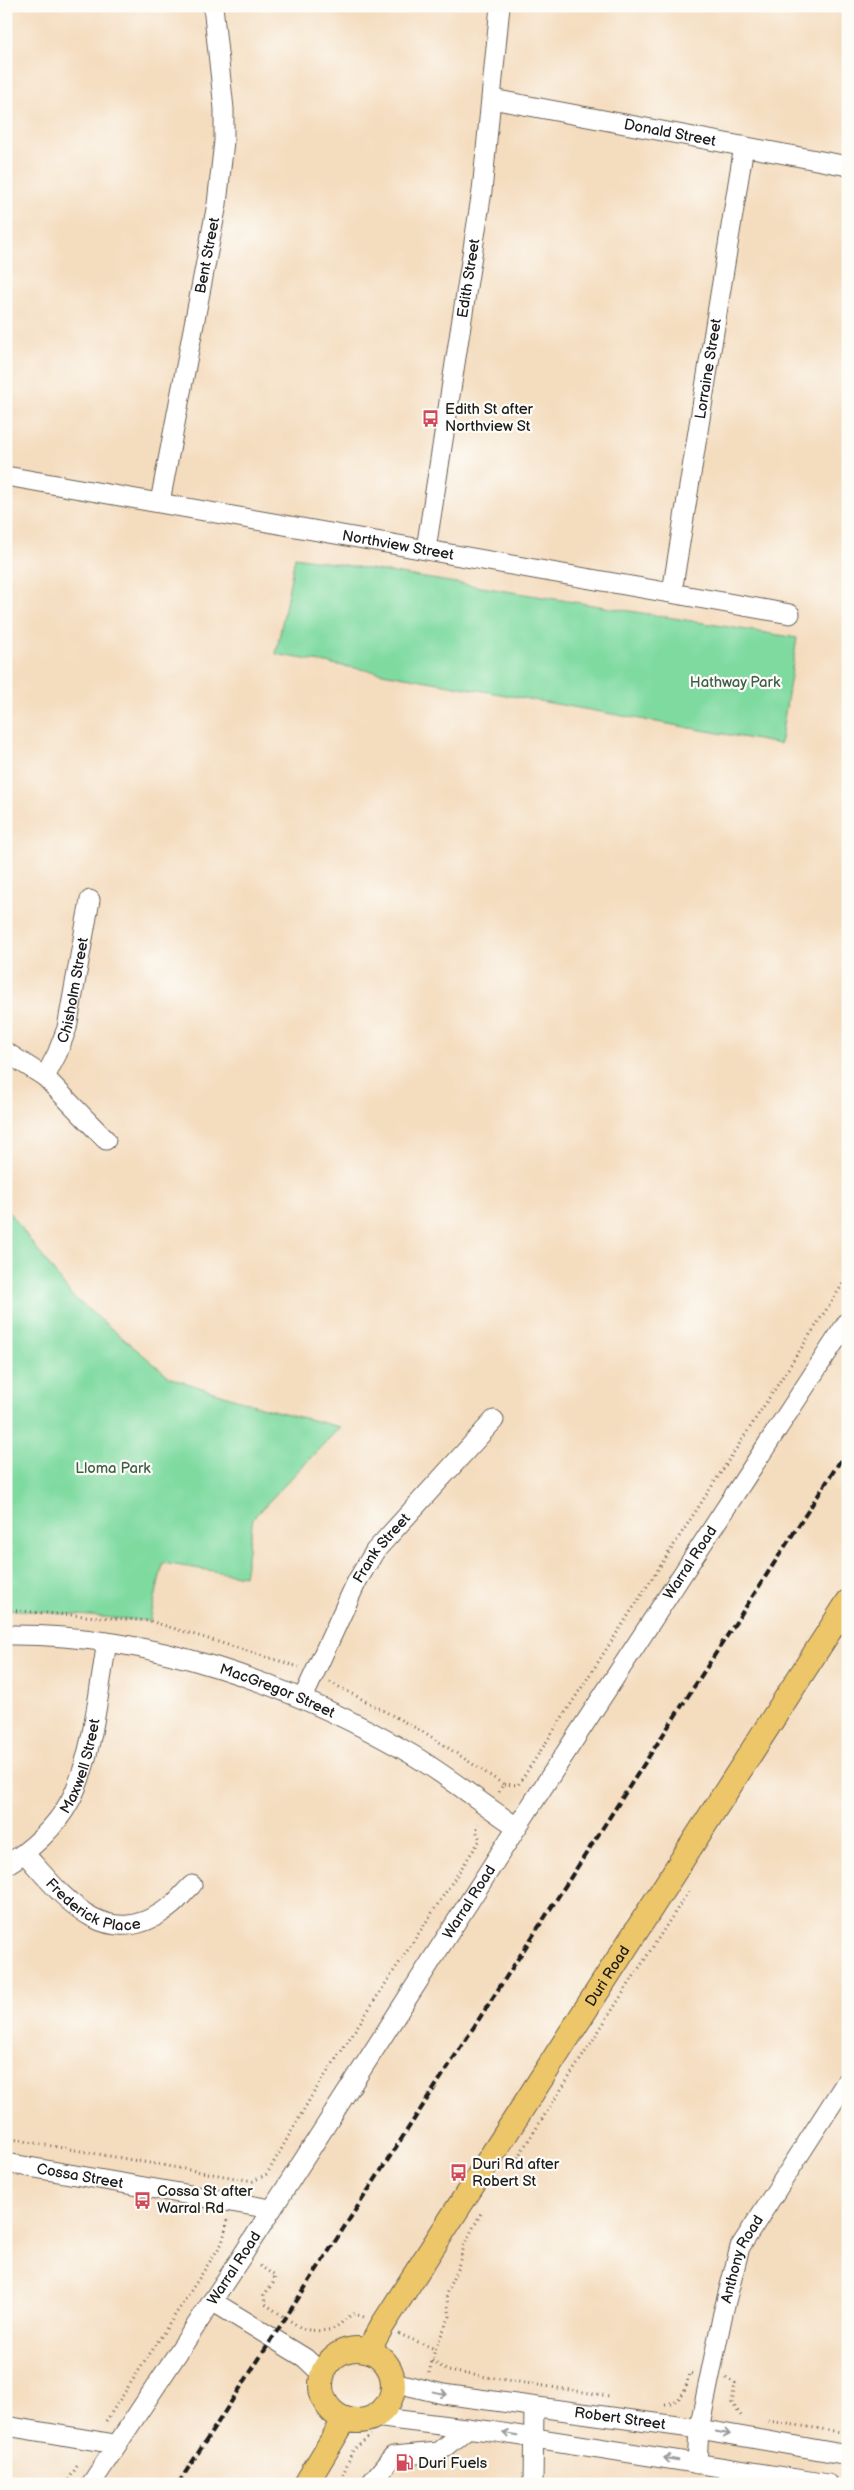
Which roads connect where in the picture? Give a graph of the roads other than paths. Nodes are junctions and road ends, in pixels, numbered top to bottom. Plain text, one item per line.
1 (213, 6) edge
2 (500, 6) edge
3 (492, 100) junction
4 (744, 146) junction
5 (848, 166) edge
6 (6, 476) edge
7 (160, 502) junction
8 (426, 549) junction
9 (672, 592) junction
10 (790, 614) dead end
11 (90, 900) dead end
12 (6, 1052) edge
13 (45, 1077) junction
14 (106, 1140) dead end
15 (848, 1321) edge
16 (494, 1420) dead end
17 (848, 1602) edge
18 (6, 1635) edge
19 (107, 1642) junction
20 (303, 1698) junction
21 (517, 1827) junction
22 (25, 1854) junction
23 (6, 1865) edge
24 (192, 1885) dead end
25 (848, 2079) edge
26 (6, 2163) edge
27 (271, 2209) junction
28 (212, 2301) junction
29 (368, 2351) junction
30 (323, 2375) junction
31 (393, 2382) junction
32 (534, 2407) junction
33 (374, 2417) junction
34 (345, 2418) junction
35 (6, 2426) edge
36 (468, 2428) junction
37 (700, 2429) junction
38 (534, 2438) junction
39 (116, 2444) junction
40 (789, 2446) junction
41 (848, 2455) edge
42 (698, 2464) junction
43 (788, 2481) edge
44 (91, 2484) edge
45 (306, 2484) edge
46 (370, 2484) edge
47 (533, 2484) edge
48 (828, 2484) edge

1 - 7 street, Bent Street
2 - 3 street, Edith Street
3 - 4 street, Donald Street
3 - 8 street, Edith Street
4 - 5 street, Donald Street
4 - 9 street, Lorraine Street
6 - 7 street, Northview Street
7 - 8 street, Northview Street
8 - 9 street, Northview Street
9 - 10 street, Northview Street
11 - 13 street, Chisholm Street
12 - 13 street
13 - 14 street
15 - 21 street, Warral Road
16 - 20 street, Frank Street
17 - 29 main road, Duri Road
18 - 19 street, MacGregor Street
19 - 20 street, MacGregor Street
19 - 22 street, Maxwell Street
20 - 21 street, MacGregor Street
21 - 27 street, Warral Road
22 - 23 street, Maxwell Street
22 - 24 street, Frederick Place
25 - 37 street, Anthony Road
26 - 27 street, Cossa Street
27 - 28 street, Warral Road
28 - 30 street
28 - 39 street, Warral Road
29 - 30 main road
29 - 31 main road
30 - 34 main road
31 -> 32 street, Robert Street
31 - 33 main road
32 - 37 street, Robert Street
32 - 38 street
33 - 34 main road
33 - 36 street, Robert Street
34 - 45 main road
35 - 39 street
38 -> 36 street, Robert Street
36 - 46 street
37 -> 40 street, Robert Street
37 - 42 street, Anthony Road
42 -> 38 street, Robert Street
38 - 47 street
39 - 44 street, Warral Road
40 - 41 street, Robert Street
40 - 43 street
42 - 43 street, Robert Street
43 - 48 street, Robert Street

